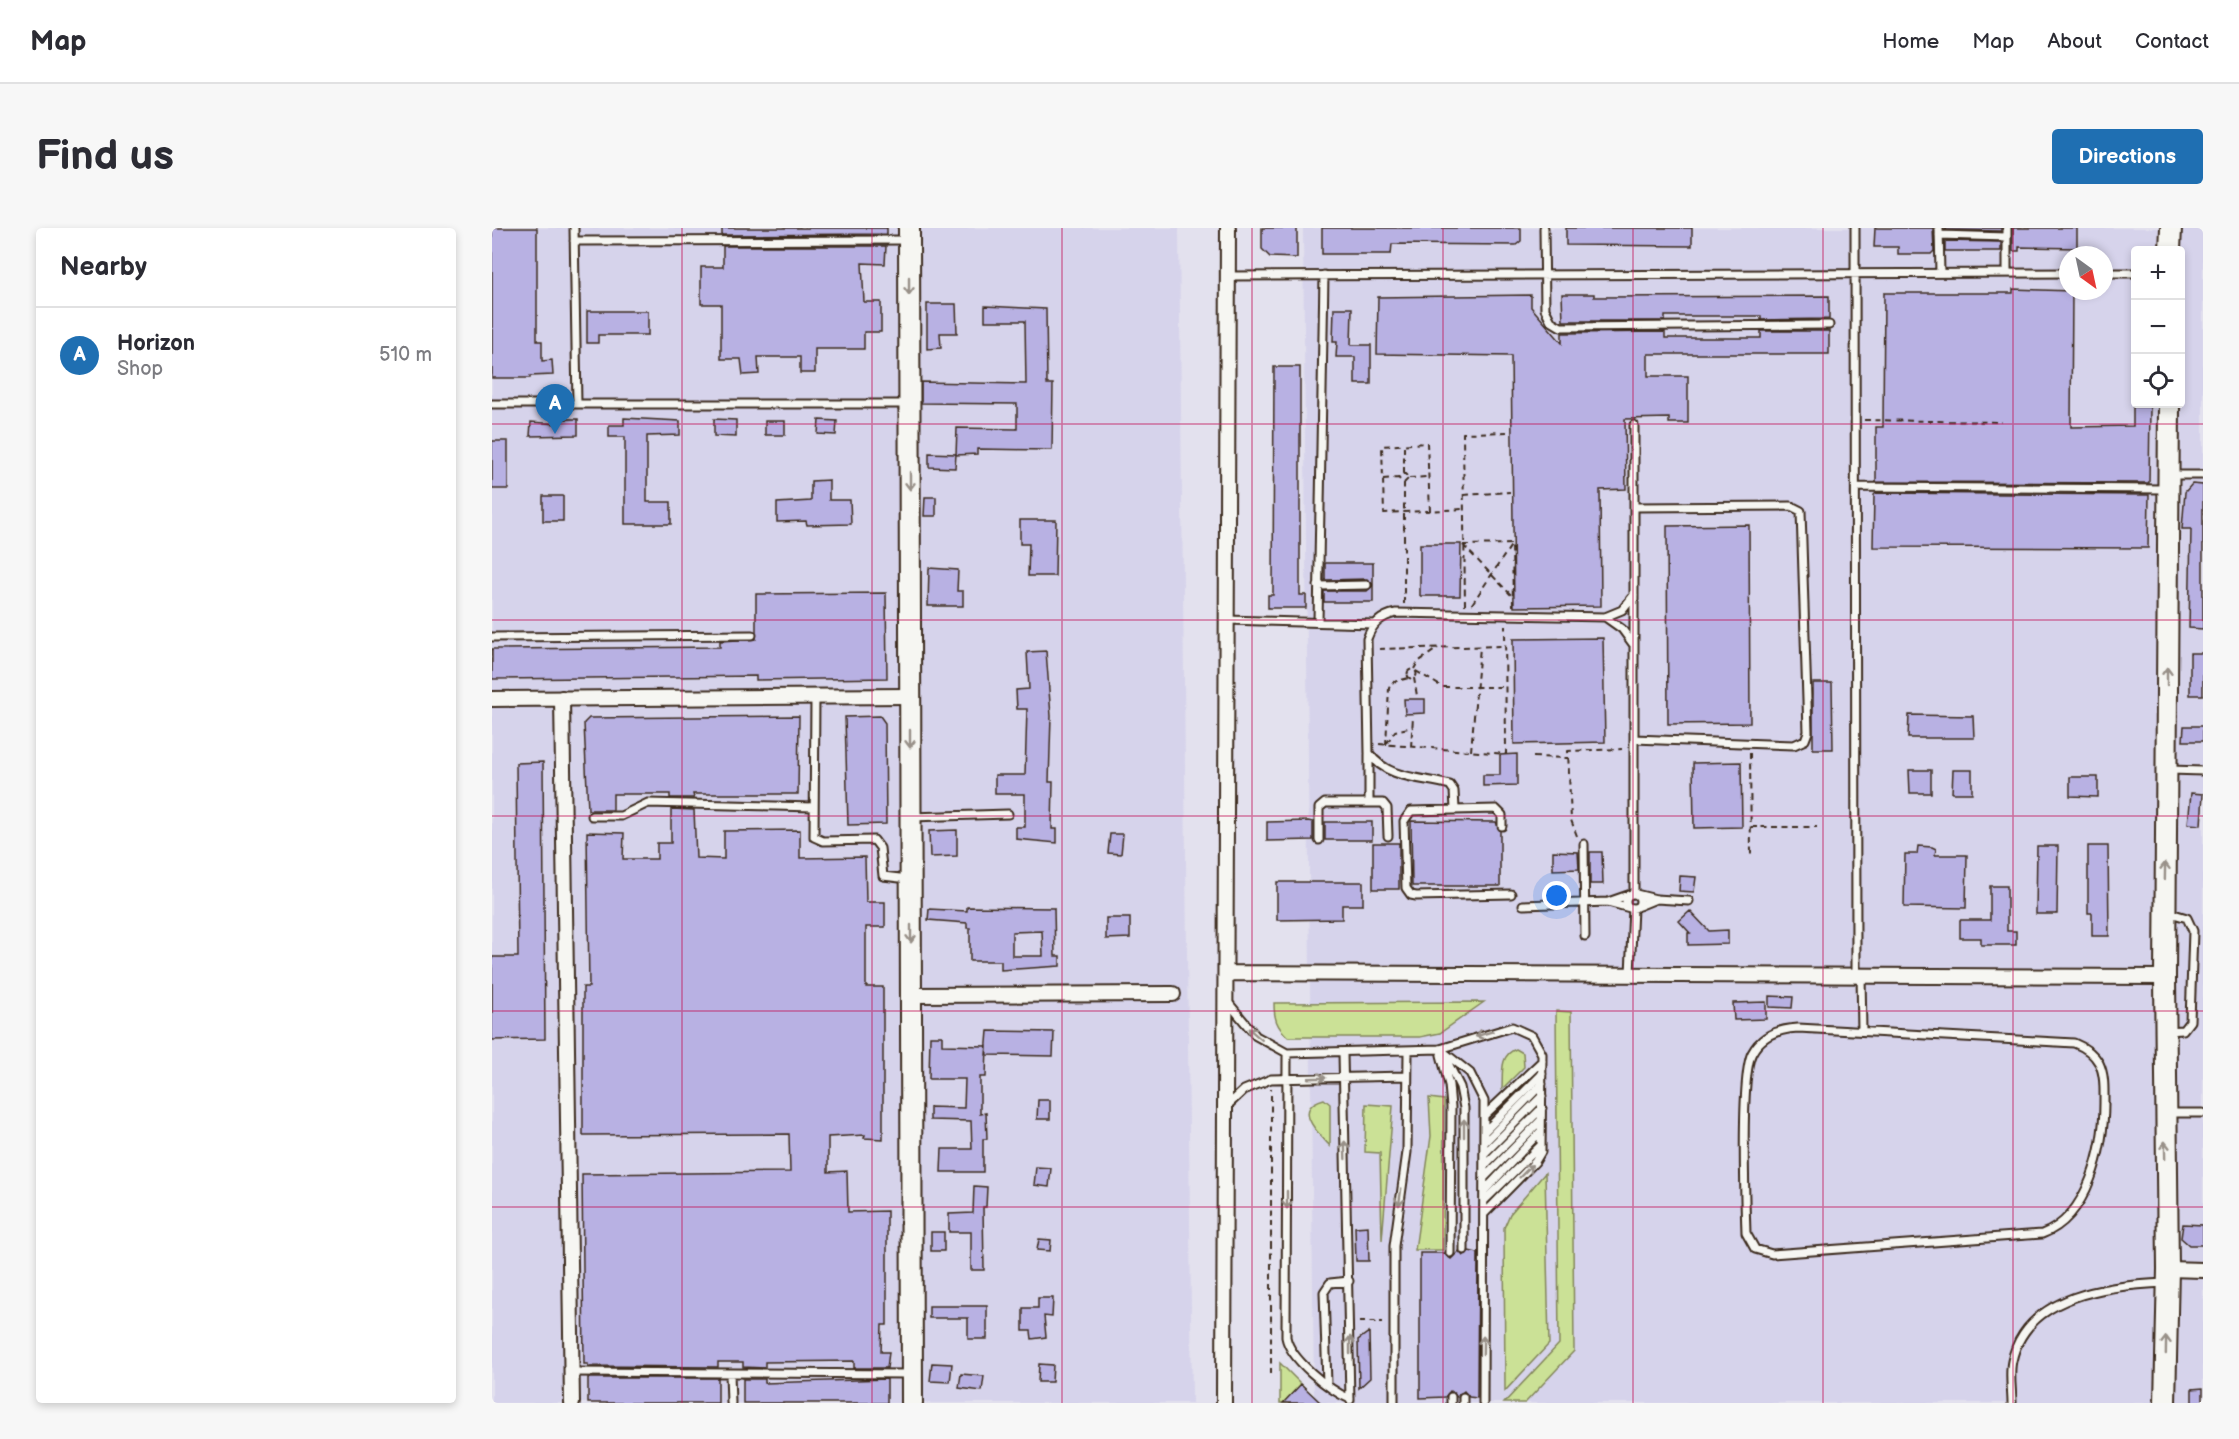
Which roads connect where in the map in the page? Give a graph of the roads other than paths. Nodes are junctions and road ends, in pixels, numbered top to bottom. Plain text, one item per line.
1 (574, 228) edge
2 (1228, 228) edge
3 (1544, 228) edge
4 (1855, 228) edge
5 (2007, 228) edge
6 (2171, 228) edge
7 (1939, 232) edge
8 (909, 234) edge
9 (2007, 237) junction
10 (574, 242) junction
11 (2170, 246) edge
12 (1940, 273) junction
13 (2007, 273) junction
14 (2059, 273) edge
15 (2113, 273) edge
16 (2131, 273) edge
17 (1856, 274) junction
18 (1542, 275) junction
19 (1228, 276) junction
20 (1324, 276) junction
21 (1829, 325) dead end
22 (492, 404) edge
23 (577, 404) junction
24 (910, 404) junction
25 (2169, 408) edge
26 (1635, 425) dead end
27 (2203, 475) edge
28 (2169, 482) junction
29 (1856, 487) junction
30 (1634, 507) junction
31 (1367, 585) dead end
32 (1318, 586) junction
33 (1634, 595) junction
34 (1605, 617) junction
35 (1227, 620) junction
36 (1317, 622) junction
37 (1374, 624) junction
38 (752, 635) dead end
39 (492, 637) edge
40 (1634, 646) junction
41 (910, 696) junction
42 (815, 697) junction
43 (562, 698) junction
44 (492, 699) edge
45 (1634, 739) junction
46 (1370, 753) junction
47 (2166, 770) junction
48 (2203, 771) edge
49 (1370, 803) junction
50 (814, 807) junction
51 (1455, 809) junction
52 (1008, 814) dead end
53 (592, 816) dead end
54 (910, 817) junction
55 (1502, 826) dead end
56 (1388, 836) dead end
57 (1319, 840) dead end
58 (1584, 844) road end
59 (911, 879) junction
60 (1511, 894) dead end
61 (1634, 894) junction
62 (1656, 899) junction
63 (1689, 901) dead end
64 (1608, 902) junction
65 (1584, 903) junction
66 (1523, 906) dead end
67 (1634, 907) junction
68 (2165, 911) junction
69 (1585, 936) dead end
70 (1226, 973) junction
71 (1630, 974) junction
72 (1859, 975) junction
73 (2165, 977) junction
74 (1173, 994) dead end
75 (911, 995) junction
76 (1226, 999) junction
77 (1862, 1031) junction
78 (2165, 1031) junction
79 (1440, 1049) junction
80 (1408, 1051) junction
81 (1287, 1053) junction
82 (1343, 1053) junction
83 (1542, 1061) junction
84 (1542, 1074) junction
85 (1407, 1076) junction
86 (1343, 1077) junction
87 (1288, 1079) junction
88 (1542, 1084) junction
89 (1542, 1096) junction
90 (1226, 1108) junction
91 (1542, 1108) junction
92 (2203, 1113) edge
93 (2164, 1114) junction
94 (1485, 1115) junction
95 (1541, 1120) junction
96 (1485, 1131) junction
97 (1541, 1131) junction
98 (1485, 1142) junction
99 (1541, 1145) junction
100 (1485, 1153) junction
101 (1485, 1165) junction
102 (1485, 1177) junction
103 (1485, 1190) junction
104 (1485, 1200) junction
105 (1485, 1213) junction
106 (1464, 1250) dead end
107 (1450, 1253) dead end
108 (2203, 1270) edge
109 (2168, 1276) junction
110 (1349, 1281) junction
111 (572, 1372) junction
112 (730, 1373) junction
113 (912, 1374) junction
114 (1327, 1384) junction
115 (1350, 1401) edge
116 (572, 1403) edge
117 (731, 1403) edge
118 (912, 1403) edge
119 (1224, 1403) edge
120 (1394, 1403) edge
121 (1483, 1403) edge
122 (2012, 1403) edge
123 (2165, 1403) edge

1 - 10 lane
2 - 19 street
3 - 18 lane
4 - 17 lane
5 - 9 lane
6 - 11 main road
7 - 9 lane
7 - 12 lane
8 - 10 lane
8 -> 24 main road
9 - 13 lane
10 - 23 lane
12 - 13 lane
12 - 17 lane
13 - 14 lane
15 - 16 lane
17 - 18 lane
17 - 29 lane
18 - 20 lane
18 - 21 lane
19 - 20 lane
19 - 35 street
20 - 32 lane
22 - 23 lane
23 - 24 lane
24 -> 41 main road
25 - 28 main road
26 - 30 lane
27 - 28 lane
28 - 29 lane
47 -> 28 main road
29 - 72 lane
30 - 33 lane
30 - 45 lane
31 - 32 lane
32 - 36 lane
33 - 34 lane
33 - 40 lane
34 - 37 lane
34 - 40 lane
35 - 36 lane
35 - 70 street
36 - 37 lane
37 - 46 lane
38 - 39 lane
40 - 45 lane
41 - 42 street
41 -> 54 main road
42 - 43 street
42 - 50 lane
43 - 44 street
43 - 111 street
45 - 61 lane
46 - 49 lane
46 - 51 lane
47 - 48 lane
68 -> 47 main road
49 - 56 lane
49 - 57 lane
50 - 53 lane
50 - 59 lane
51 - 55 lane
51 - 60 lane
52 - 54 lane
54 - 59 main road
58 - 65 lane
59 -> 75 main road
61 - 62 lane
61 - 64 lane
61 - 67 lane
61 - 67 lane
62 - 63 lane
62 - 67 lane
64 - 65 lane
64 - 67 lane
65 - 66 lane
65 - 69 lane
67 - 71 lane
68 - 73 main road
68 - 78 lane
70 - 71 street
70 - 76 street
71 - 72 street
72 - 73 street
72 - 77 lane
73 - 78 main road
74 - 75 street
75 - 113 main road
81 -> 76 lane
76 - 90 street
77 - 77 lane
78 - 93 main road
79 - 80 lane
83 -> 79 lane
79 - 94 lane
106 -> 79 lane
79 - 107 lane
80 - 82 lane
80 - 85 lane
81 - 82 lane
81 - 87 lane
82 - 86 lane
83 - 84 lane
83 - 94 lane
84 - 88 lane
84 - 96 lane
85 - 86 lane
85 -> 120 lane
87 -> 86 lane
110 -> 86 lane
87 - 90 lane
87 -> 114 lane
88 - 89 lane
88 - 98 lane
89 - 91 lane
89 - 100 lane
90 - 119 street
91 - 95 lane
91 - 101 lane
92 - 93 lane
109 -> 93 main road
94 - 96 lane
95 - 97 lane
95 - 102 lane
96 - 98 lane
97 - 99 lane
97 - 103 lane
98 - 100 lane
99 - 104 lane
105 -> 99 lane
100 - 101 lane
101 - 102 lane
102 - 103 lane
103 - 104 lane
104 - 105 lane
121 -> 105 lane
108 - 109 street
109 - 122 lane
123 -> 109 main road
110 - 114 lane
115 -> 110 lane
111 - 112 lane
111 - 116 street
112 - 113 lane
112 - 117 lane
113 - 118 main road
114 - 115 lane

